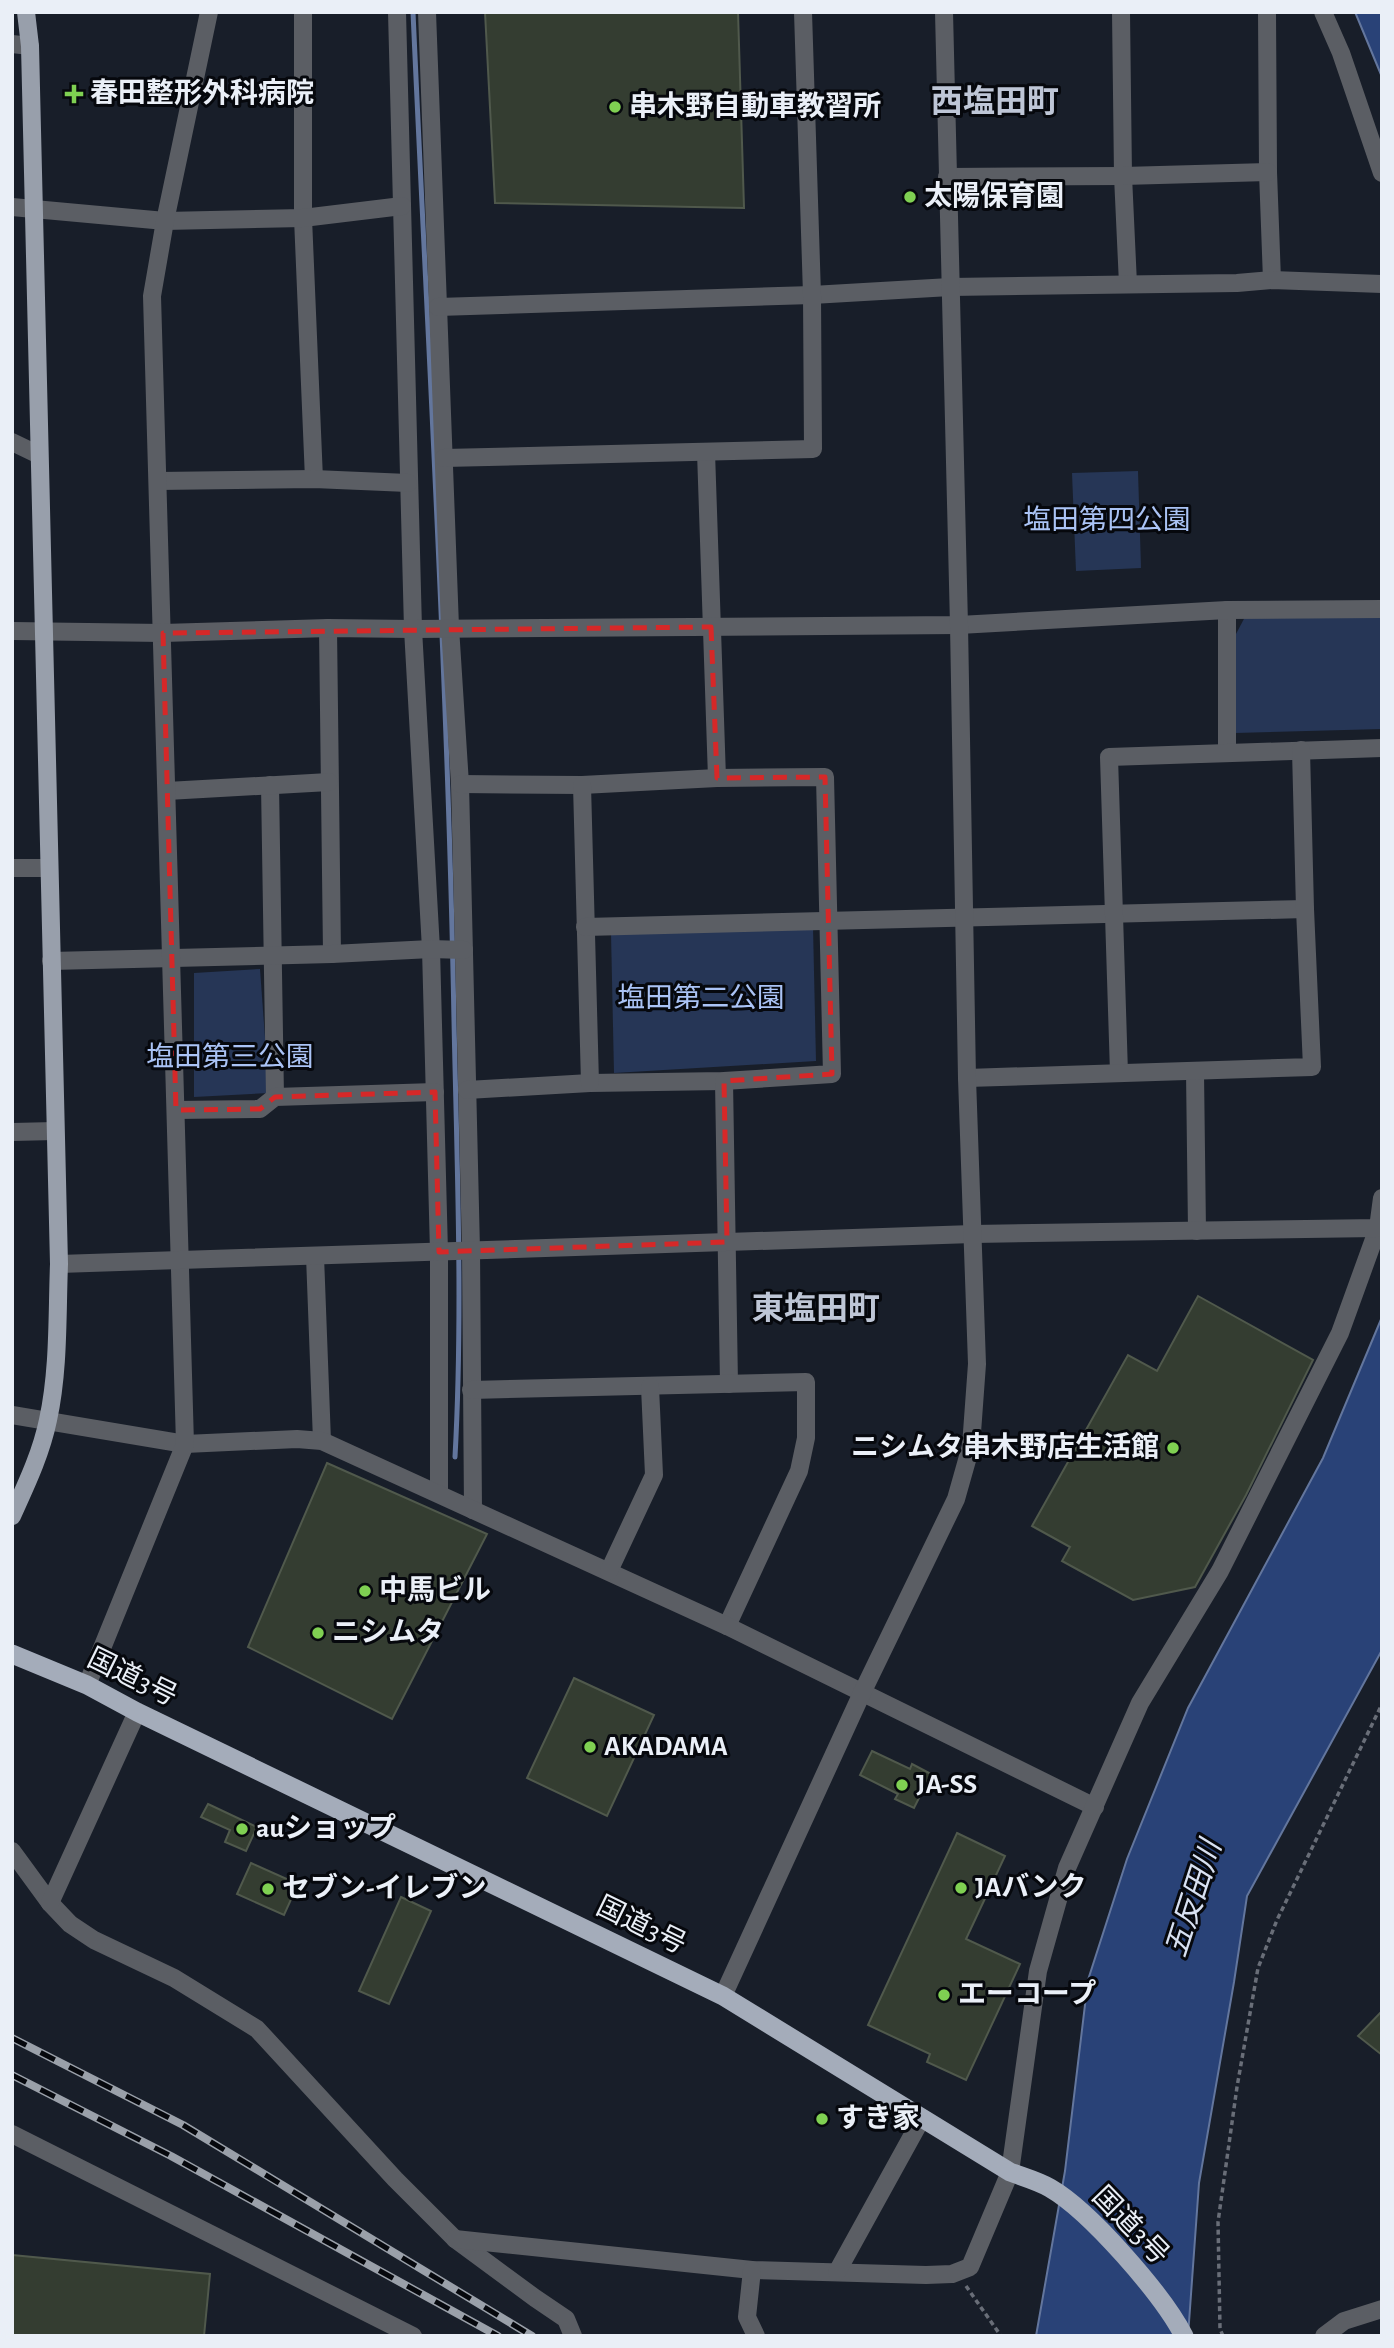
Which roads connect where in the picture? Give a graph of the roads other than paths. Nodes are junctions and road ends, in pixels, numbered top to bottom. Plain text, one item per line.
1 (26, 12) edge
2 (209, 12) edge
3 (303, 12) edge
4 (397, 12) edge
5 (426, 12) edge
6 (803, 12) edge
7 (944, 12) edge
8 (1121, 12) edge
9 (1267, 12) edge
10 (1323, 12) edge
11 (21, 45) edge
12 (1268, 172) junction
13 (1382, 173) edge
14 (1123, 176) junction
15 (947, 177) junction
16 (402, 206) junction
17 (12, 207) edge
18 (34, 208) junction
19 (303, 218) junction
20 (165, 221) junction
21 (1272, 280) junction
22 (1128, 284) junction
23 (1382, 284) edge
24 (950, 287) junction
25 (812, 295) junction
26 (438, 307) junction
27 (12, 442) edge
28 (706, 452) junction
29 (38, 455) junction
30 (444, 458) junction
31 (314, 479) junction
32 (158, 481) junction
33 (408, 483) junction
34 (1382, 609) edge
35 (1227, 610) junction
36 (959, 625) junction
37 (450, 627) junction
38 (711, 627) junction
39 (328, 628) junction
40 (413, 629) junction
41 (12, 631) edge
42 (43, 631) junction
43 (163, 633) junction
44 (1382, 748) edge
45 (1301, 750) junction
46 (1227, 751) junction
47 (717, 778) junction
48 (329, 782) junction
49 (460, 784) junction
50 (582, 785) junction
51 (270, 786) junction
52 (167, 791) junction
53 (12, 868) edge
54 (48, 868) junction
55 (1305, 909) junction
56 (1112, 914) junction
57 (963, 916) junction
58 (830, 920) junction
59 (585, 928) junction
60 (430, 949) junction
61 (464, 950) junction
62 (332, 954) junction
63 (273, 956) junction
64 (172, 958) junction
65 (51, 961) junction
66 (1195, 1072) junction
67 (1119, 1073) junction
68 (967, 1078) junction
69 (724, 1082) junction
70 (590, 1083) junction
71 (467, 1090) junction
72 (435, 1092) junction
73 (275, 1097) junction
74 (176, 1110) junction
75 (55, 1131) junction
76 (12, 1132) edge
77 (1382, 1198) edge
78 (1378, 1228) junction
79 (1196, 1231) junction
80 (973, 1234) junction
81 (727, 1242) junction
82 (471, 1251) junction
83 (439, 1252) junction
84 (315, 1256) junction
85 (180, 1260) junction
86 (58, 1264) junction
87 (729, 1384) junction
88 (650, 1387) junction
89 (471, 1390) junction
90 (12, 1415) edge
91 (48, 1420) junction
92 (322, 1441) junction
93 (185, 1444) junction
94 (439, 1493) junction
95 (472, 1510) junction
96 (12, 1516) edge
97 (610, 1571) junction
98 (727, 1626) junction
99 (12, 1654) edge
100 (87, 1685) junction
101 (862, 1693) junction
102 (137, 1712) junction
103 (1095, 1807) junction
104 (12, 1851) edge
105 (50, 1903) junction
106 (723, 1996) junction
107 (922, 2118) junction
108 (12, 2134) edge
109 (1010, 2172) junction
110 (455, 2239) junction
111 (752, 2270) junction
112 (837, 2272) junction
113 (1382, 2309) edge
114 (412, 2336) edge
115 (573, 2336) edge
116 (756, 2336) edge
117 (1184, 2336) edge
118 (1324, 2336) edge

1 - 11 main road
2 - 20 street
3 - 19 street
4 - 16 street
5 - 26 street
6 - 25 street
7 - 15 street
8 - 14 street
9 - 12 street
10 - 13 street
11 - 18 main road
12 - 14 street
12 - 21 street
14 - 15 street
14 - 22 street
15 - 24 street
16 - 19 street
16 - 33 street
17 - 18 street
18 - 20 street
18 - 29 main road
19 - 20 street
19 - 31 street
20 - 32 street
21 - 22 street
21 - 23 street
22 - 24 street
24 - 25 street
24 - 36 street
25 - 26 street
25 - 28 street
26 - 30 street
27 - 29 street
28 - 30 street
28 - 38 street
29 - 42 main road
30 - 37 street
31 - 32 street
31 - 33 street
32 - 43 street
33 - 40 street
34 - 35 street
35 - 36 street
35 - 46 street
36 - 38 street
36 - 57 street
37 - 38 street
37 - 40 street
37 - 49 street
38 - 47 street
39 - 40 street
39 - 43 street
39 - 48 street
40 - 60 street
41 - 42 street
42 - 43 street
42 - 54 main road
43 - 52 street
44 - 45 street
45 - 46 street
45 - 55 street
46 - 56 street
47 - 50 street
47 - 58 street
48 - 51 street
48 - 62 street
49 - 50 street
49 - 61 street
50 - 59 street
51 - 52 street
51 - 63 street
52 - 64 street
53 - 54 street
54 - 65 main road
55 - 56 street
55 - 66 street
56 - 57 street
56 - 67 street
57 - 58 street
57 - 68 street
58 - 59 street
58 - 69 street
59 - 70 street
60 - 61 street
60 - 62 street
60 - 72 street
61 - 71 street
62 - 63 street
63 - 64 street
63 - 73 street
64 - 65 street
64 - 74 street
65 - 75 main road
66 - 67 street
66 - 79 street
67 - 68 street
68 - 80 street
69 - 70 street
69 - 81 street
70 - 71 street
71 - 82 street
72 - 73 street
72 - 83 street
73 - 74 street
74 - 85 street
75 - 76 street
75 - 86 main road
77 - 78 street
78 - 79 street
78 - 103 street
79 - 80 street
80 - 81 street
80 - 101 street
81 - 82 street
81 - 87 street
82 - 83 street
82 - 89 street
83 - 84 street
83 - 94 street
84 - 85 street
84 - 92 street
85 - 86 street
85 - 93 street
86 - 91 main road
87 - 88 street
87 - 98 street
88 - 89 street
88 - 97 street
89 - 95 street
90 - 91 street
91 - 93 street
91 - 96 main road
92 - 93 street
92 - 94 street
93 - 100 street
94 - 95 street
95 - 97 street
97 - 98 street
98 - 101 street
99 - 100 highway, 国道3号
100 - 102 highway, 国道3号
101 - 103 street
101 - 106 street
102 - 105 street
102 - 106 highway, 国道3号
103 - 109 street
104 - 105 street
105 - 110 street
106 - 107 highway, 国道3号
107 - 109 highway, 国道3号
107 - 112 street
108 - 114 street
109 - 112 street
109 - 117 highway, 国道3号
110 - 111 street
110 - 115 street
111 - 112 street
111 - 116 street
113 - 118 street

